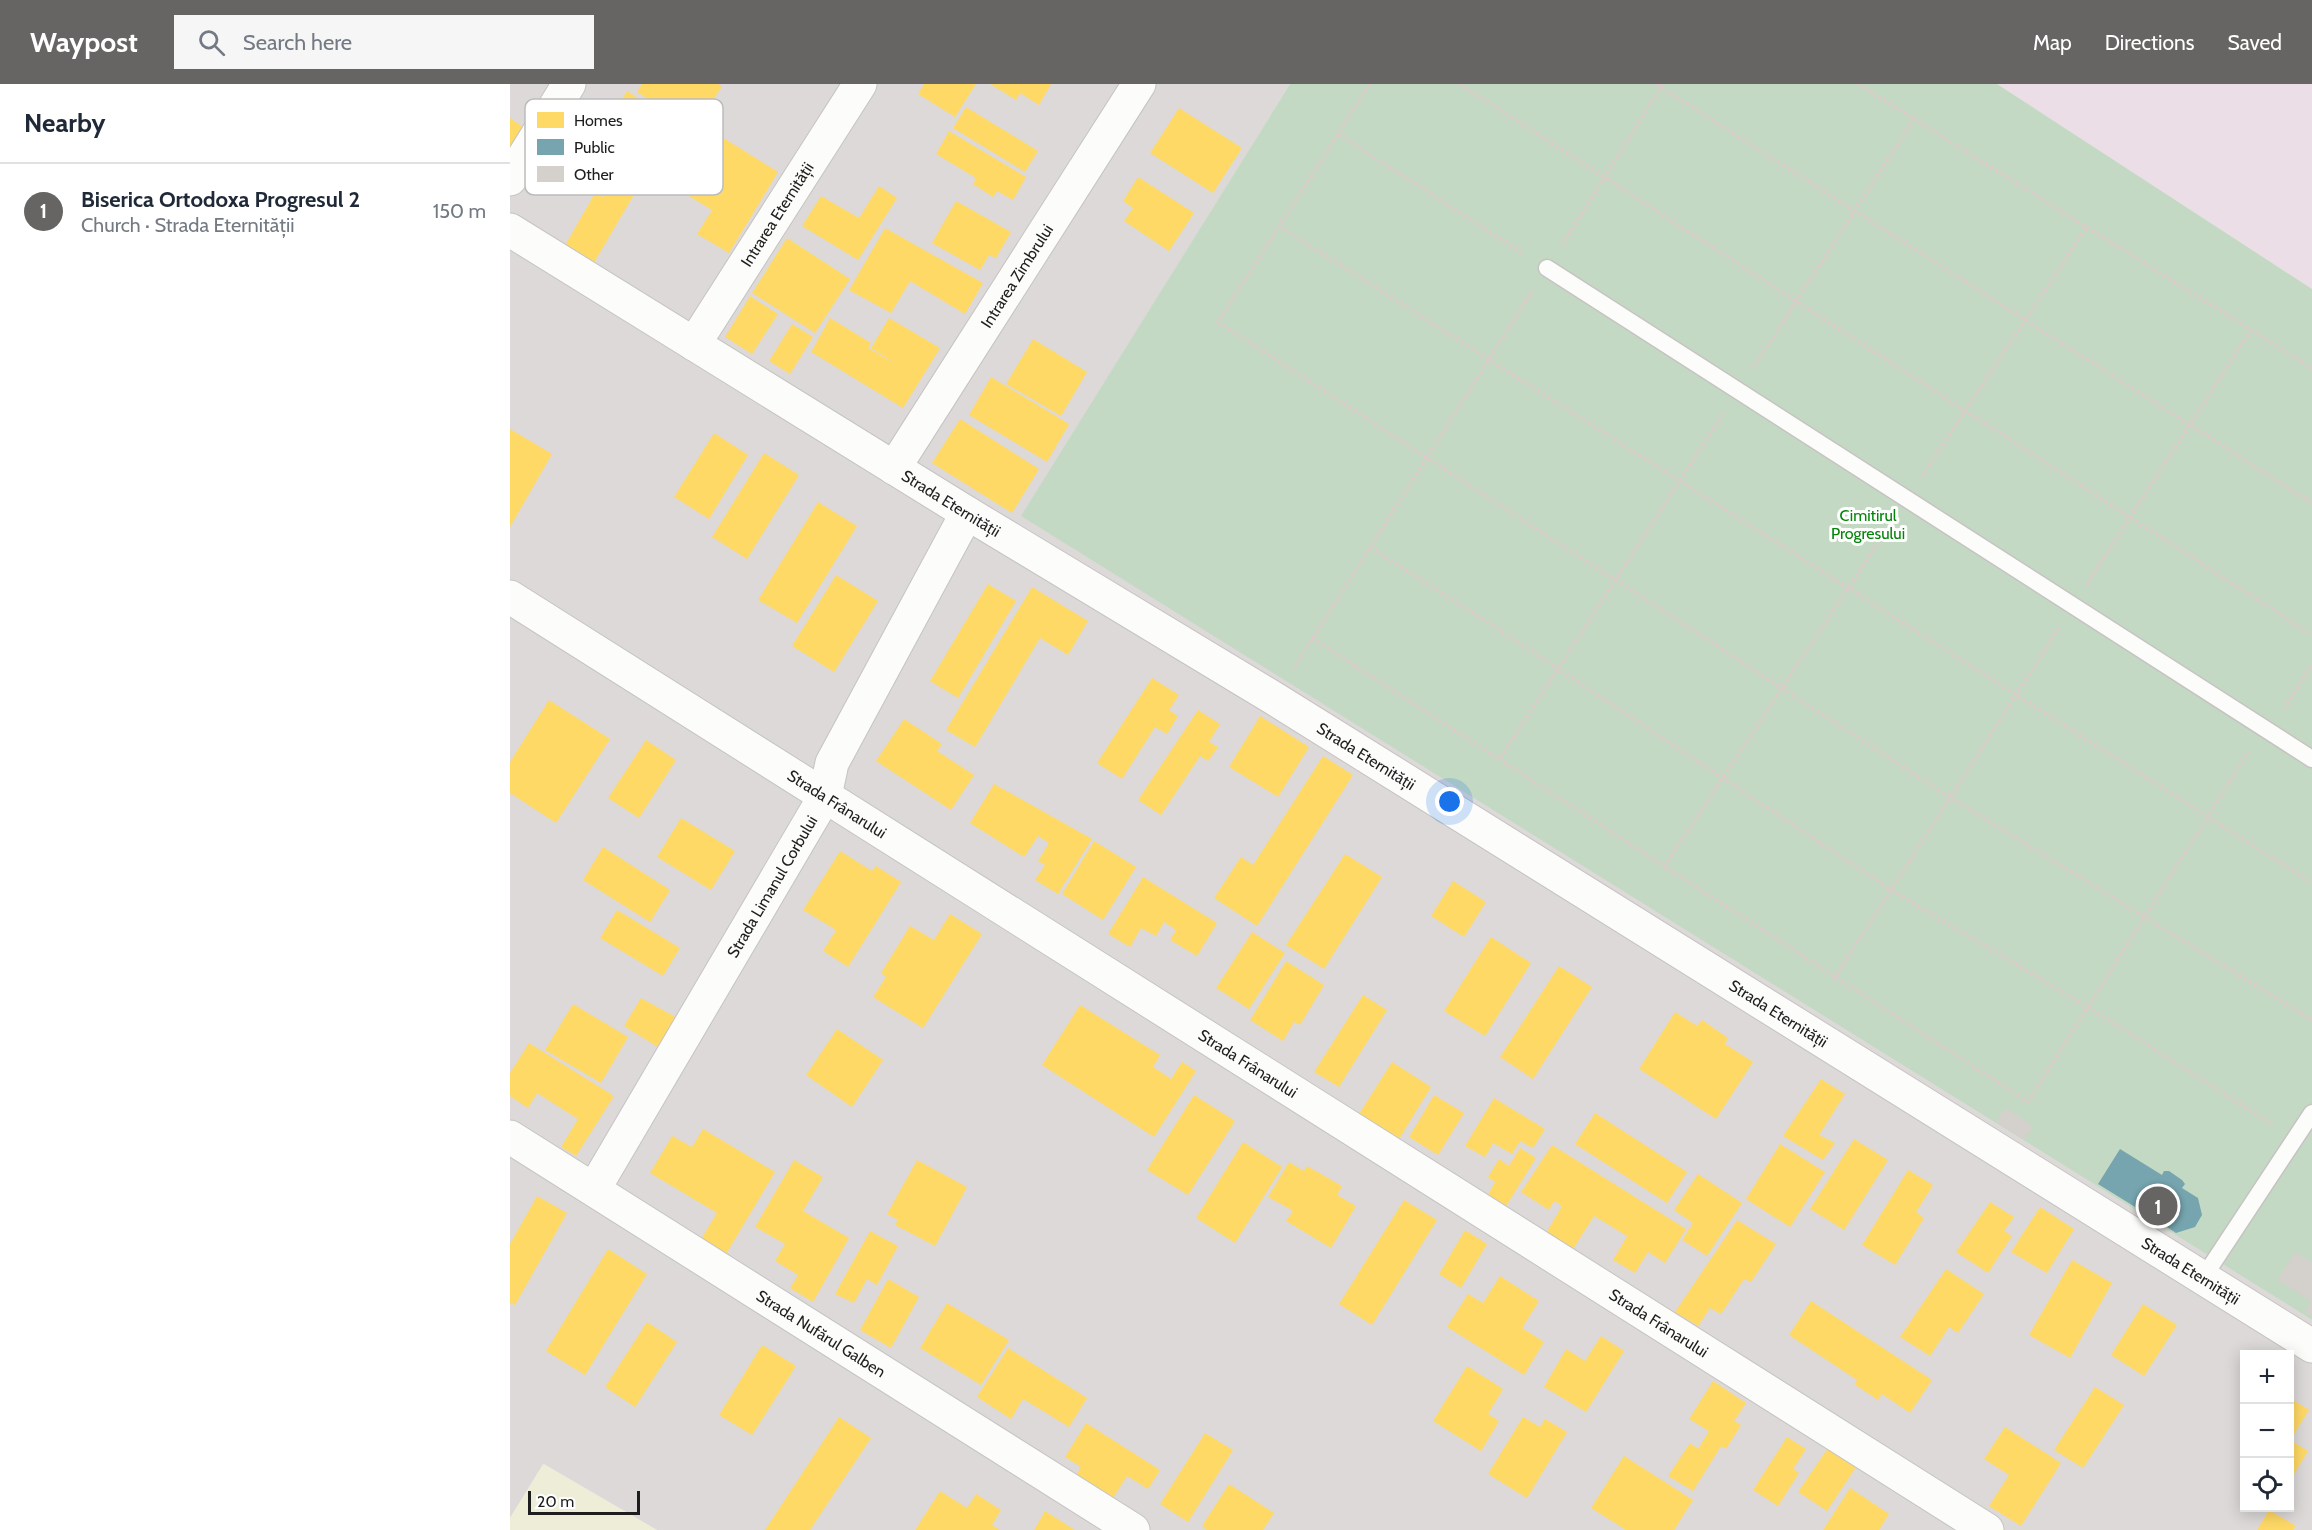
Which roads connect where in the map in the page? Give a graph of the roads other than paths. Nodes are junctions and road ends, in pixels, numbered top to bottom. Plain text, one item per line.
1 (569, 84) edge
2 (860, 84) edge
3 (1139, 84) edge
4 (560, 99) edge
5 (525, 155) edge
6 (510, 179) edge
7 (510, 230) edge
8 (1547, 268) road end
9 (694, 344) junction
10 (894, 468) junction
11 (967, 513) junction
12 (510, 597) edge
13 (2312, 759) edge
14 (825, 796) junction
15 (2312, 1113) edge
16 (510, 1137) edge
17 (594, 1189) junction
18 (2203, 1278) junction
19 (2312, 1346) edge
20 (1133, 1530) edge
21 (1987, 1530) edge

1 - 4 street
2 - 9 street, Intrarea Eternității
3 - 10 street, Intrarea Zimbrului
5 - 6 street
7 - 9 street, Strada Eternității
8 - 13 lane
9 - 10 street, Strada Eternității
10 - 11 street, Strada Eternității
11 - 14 street, Strada Limanul Corbului
11 - 18 street, Strada Eternității
12 - 14 street, Strada Frânarului
14 - 17 street, Strada Limanul Corbului
14 - 21 street, Strada Frânarului
15 - 18 lane
16 - 17 street, Strada Nufărul Galben
17 - 20 street, Strada Nufărul Galben
18 - 19 street, Strada Eternității

